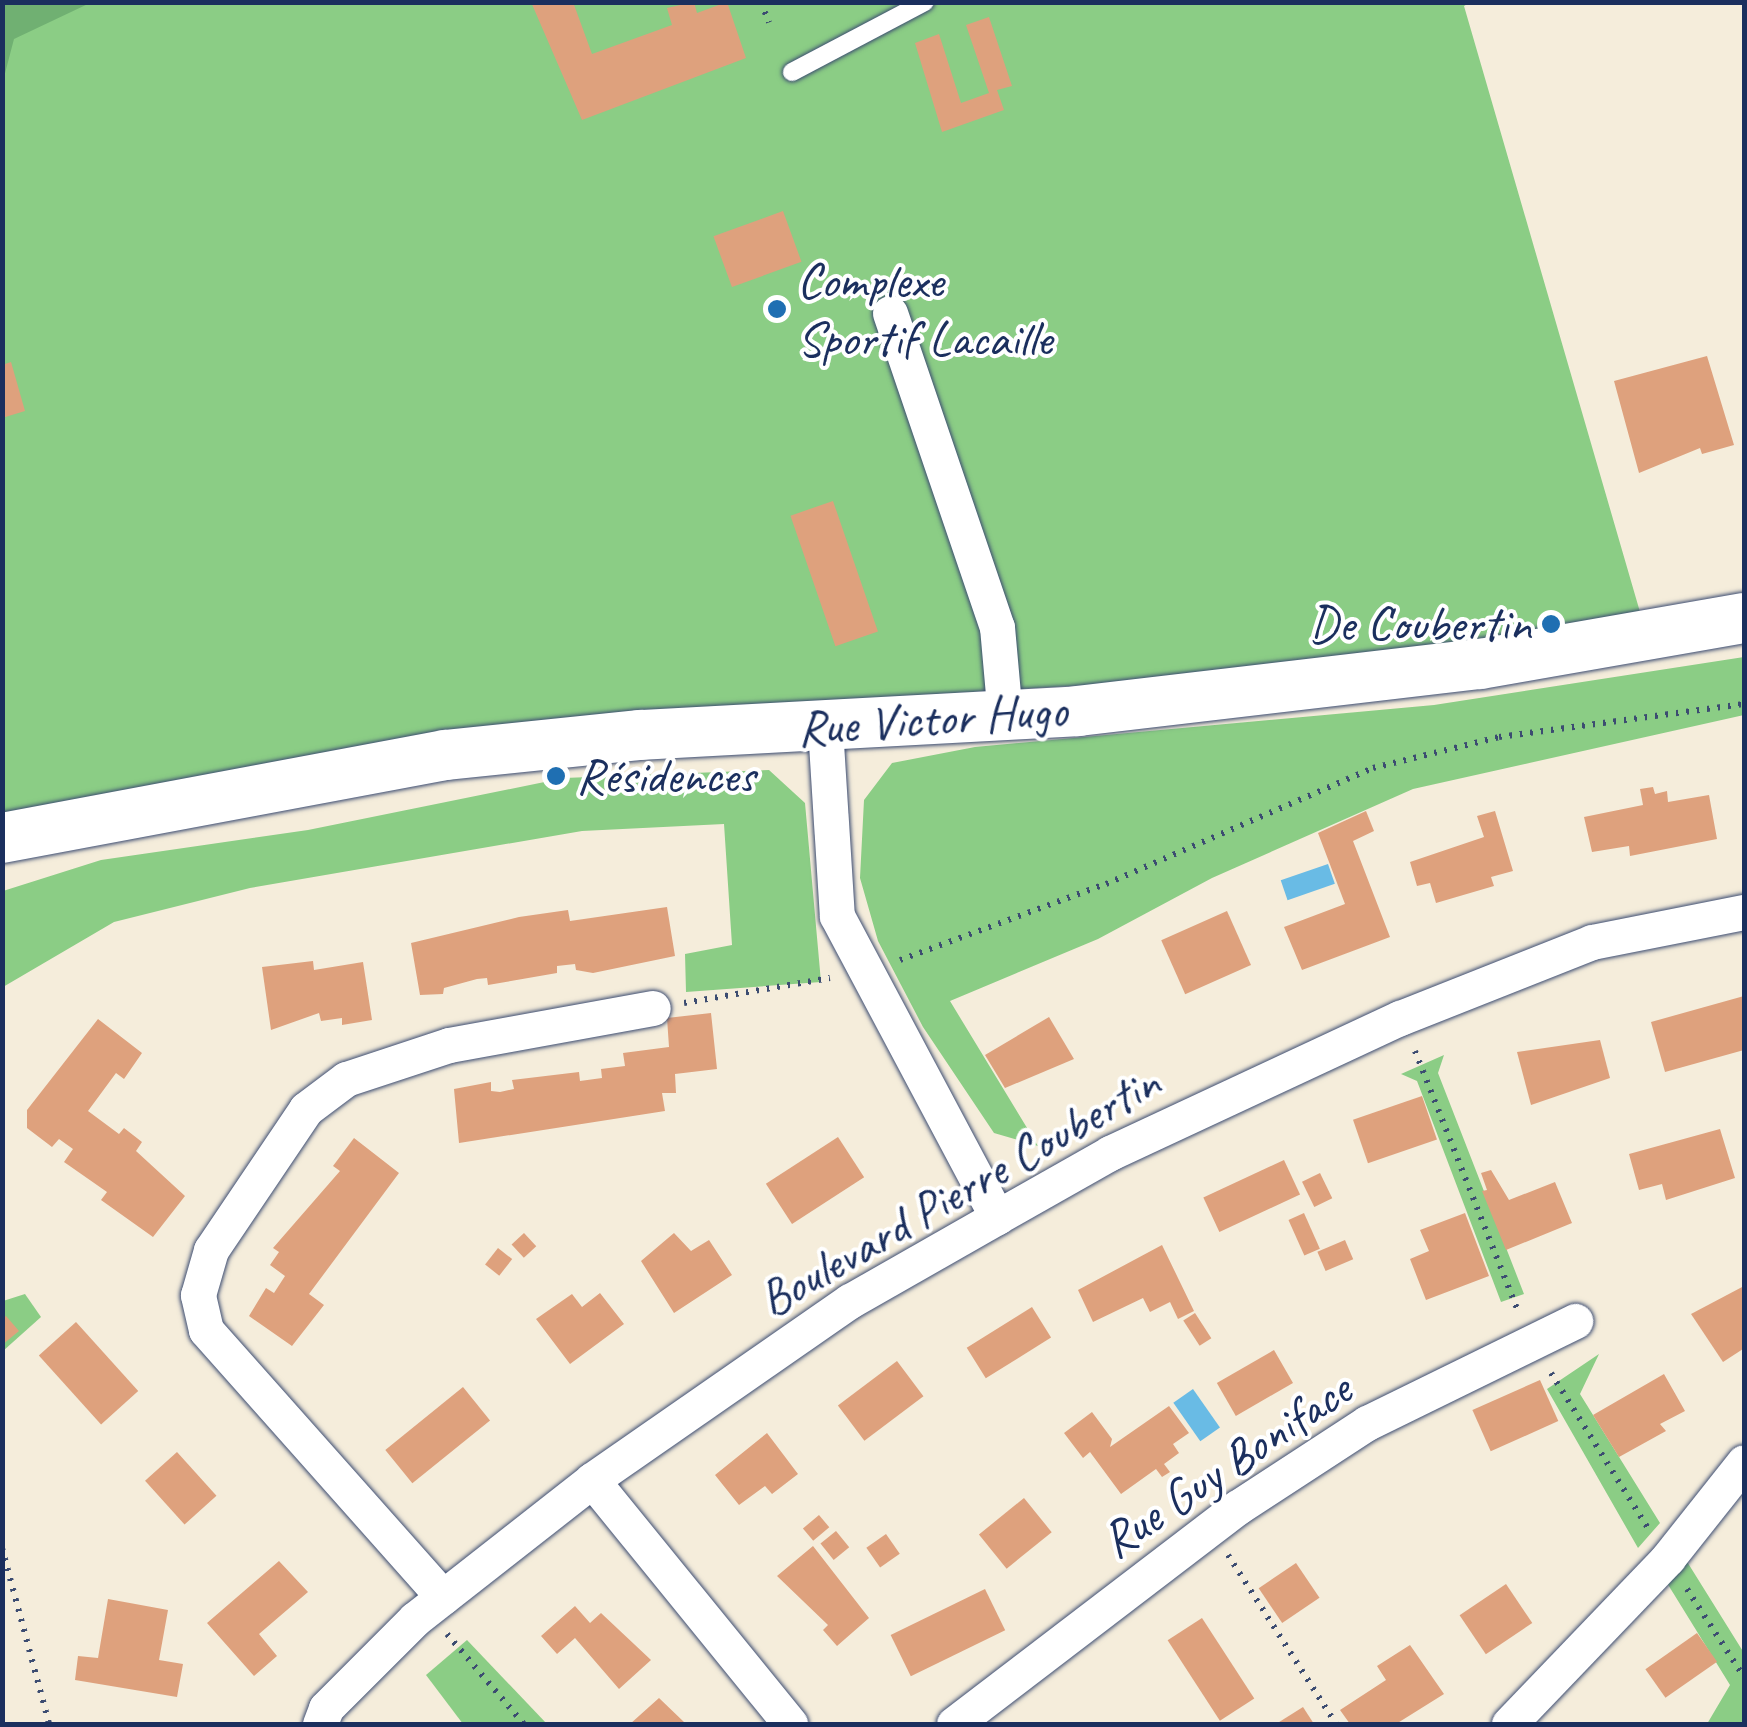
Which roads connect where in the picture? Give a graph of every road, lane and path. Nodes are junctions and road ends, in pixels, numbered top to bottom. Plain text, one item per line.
1 (761, 2) edge
2 (925, 2) edge
3 (769, 23) dead end
4 (792, 72) dead end
5 (890, 314) dead end
6 (1744, 618) edge
7 (1744, 704) edge
8 (1005, 716) junction
9 (825, 727) junction
10 (2, 838) edge
11 (1744, 912) edge
12 (862, 973) junction
13 (653, 1008) joint
14 (996, 1217) junction
15 (1575, 1321) dead end
16 (1744, 1462) edge
17 (592, 1480) junction
18 (1211, 1529) junction
19 (2, 1548) edge
20 (434, 1604) junction
21 (50, 1724) edge
22 (320, 1724) edge
23 (524, 1724) edge
24 (790, 1724) edge
25 (954, 1724) edge
26 (1336, 1724) edge
27 (1509, 1724) edge

1 - 3 path
2 - 4 lane
5 - 8 street
6 - 8 street, Rue Victor Hugo
7 - 12 path
8 - 9 street, Rue Victor Hugo
9 - 10 street, Rue Victor Hugo
9 - 12 street
11 - 14 street, Boulevard Pierre Coubertin
12 - 13 path
12 - 14 street
13 - 20 street
14 - 17 street, Boulevard Pierre Coubertin
15 - 18 street, Rue Guy Boniface
16 - 27 street
17 - 20 street, Boulevard Pierre Coubertin
17 - 24 street
18 - 25 street, Rue Guy Boniface
18 - 26 path
19 - 21 path
20 - 22 street, Boulevard Pierre Coubertin
20 - 23 path

